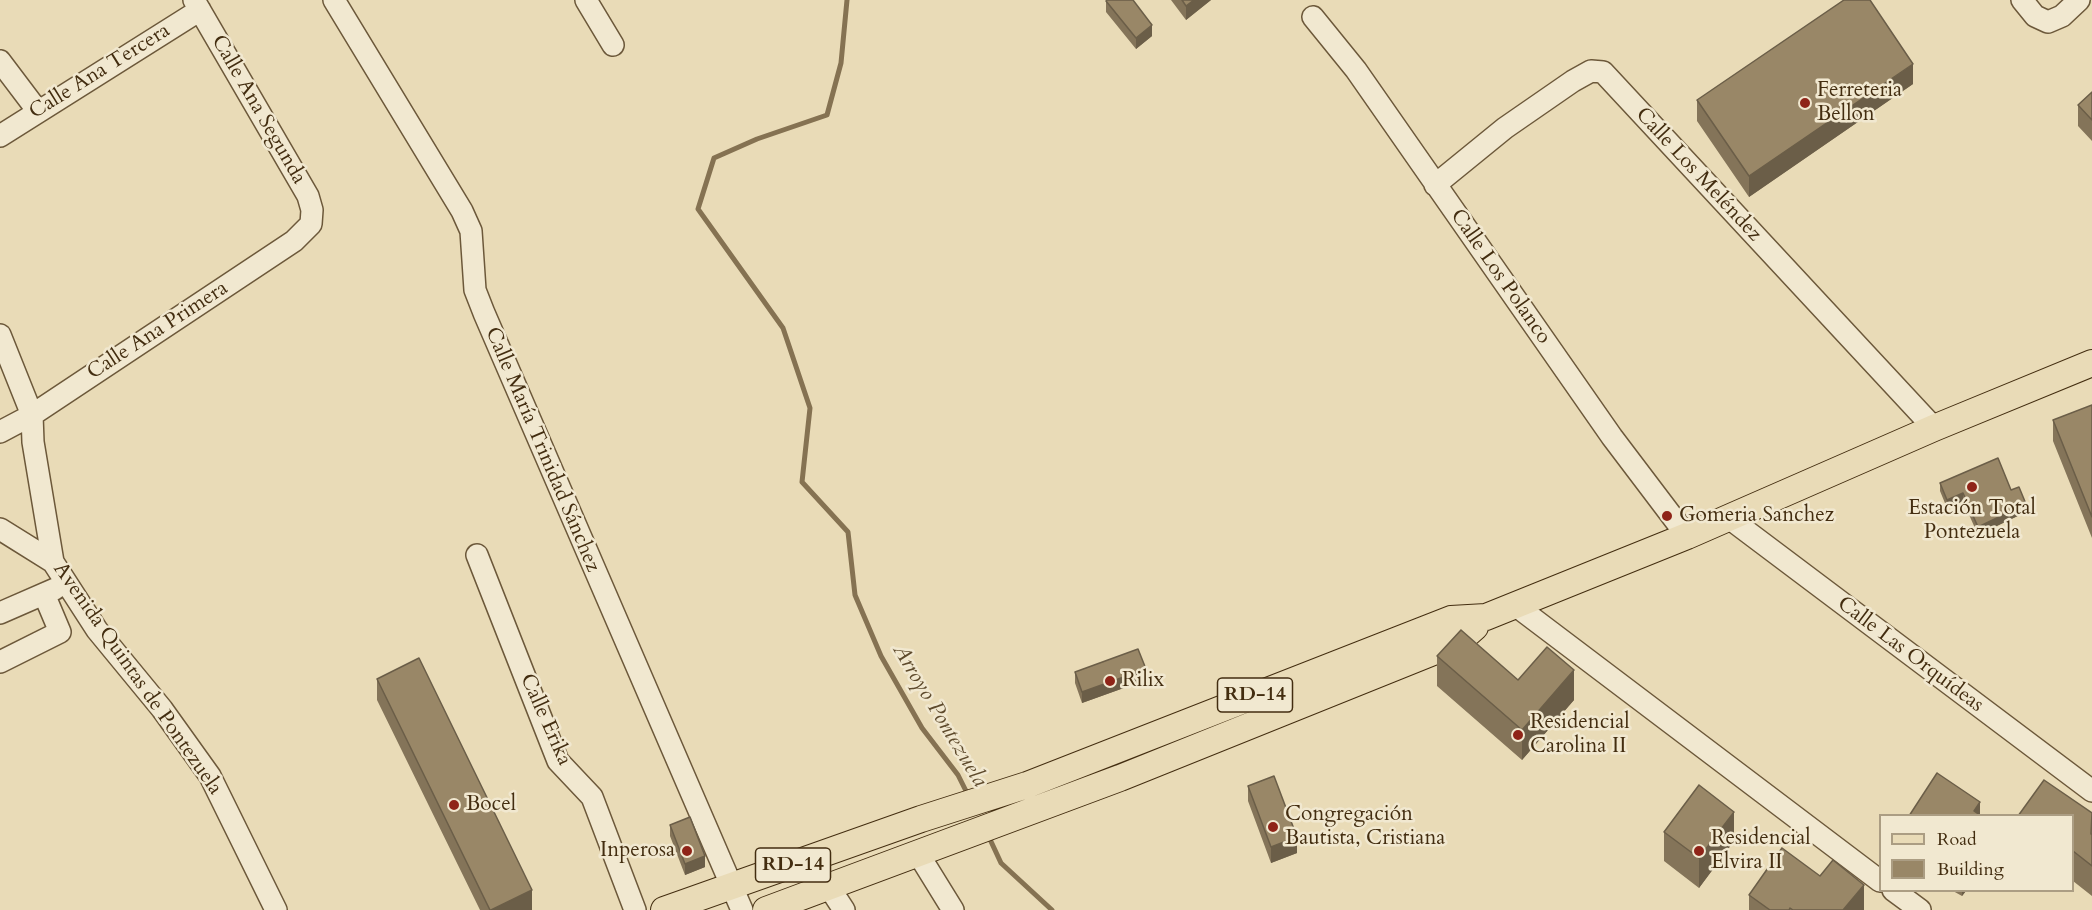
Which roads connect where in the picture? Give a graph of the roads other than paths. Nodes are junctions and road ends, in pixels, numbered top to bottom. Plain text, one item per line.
1 (334, 0) edge
2 (586, 0) edge
3 (2022, 0) edge
4 (2079, 0) edge
5 (197, 5) edge
6 (1314, 17) dead end
7 (613, 45) dead end
8 (0, 61) edge
9 (37, 110) junction
10 (0, 136) edge
11 (1436, 185) junction
12 (311, 224) joint
13 (0, 335) edge
14 (2092, 363) edge
15 (32, 415) junction
16 (1934, 428) junction
17 (0, 432) edge
18 (1729, 518) junction
19 (0, 529) edge
20 (1687, 536) junction
21 (477, 555) dead end
22 (53, 562) junction
23 (67, 584) junction
24 (44, 594) junction
25 (1515, 605) junction
26 (0, 613) edge
27 (1486, 617) junction
28 (0, 662) edge
29 (2092, 792) edge
30 (927, 852) junction
31 (1879, 879) edge
32 (829, 887) junction
33 (738, 899) edge
34 (276, 910) edge
35 (636, 910) edge
36 (664, 910) edge
37 (766, 910) edge
38 (844, 910) edge
39 (953, 910) edge

1 - 33 street, Calle María Trinidad Sánchez
2 - 7 street
3 - 4 street
5 - 9 street, Calle Ana Tercera
5 - 12 street, Calle Ana Segunda
6 - 11 street, Calle Los Polanco
8 - 9 street
9 - 10 street, Calle Ana Tercera
11 - 16 street, Calle Los Meléndez
11 - 20 street, Calle Los Polanco
12 - 15 street, Calle Ana Primera
13 - 15 street, Avenida Quintas de Pontezuela
14 - 16 main road, RD-14
15 - 17 street, Calle Ana Primera
15 - 22 street, Avenida Quintas de Pontezuela
16 - 18 main road, RD-14
18 - 20 main road, RD-14
18 - 29 street, Calle Las Orquídeas
19 - 22 street
20 - 25 main road, RD-14
21 - 35 street, Calle Erika
22 - 23 street, Avenida Quintas de Pontezuela
23 - 24 street
23 - 34 street, Avenida Quintas de Pontezuela
24 - 26 street
24 - 28 street
25 - 27 main road, RD-14
25 - 31 street
27 - 30 main road, RD-14
27 - 33 main road, RD-14
30 - 32 main road, RD-14
30 - 39 street
32 - 37 main road, RD-14
32 - 38 street
33 - 36 main road, RD-14

